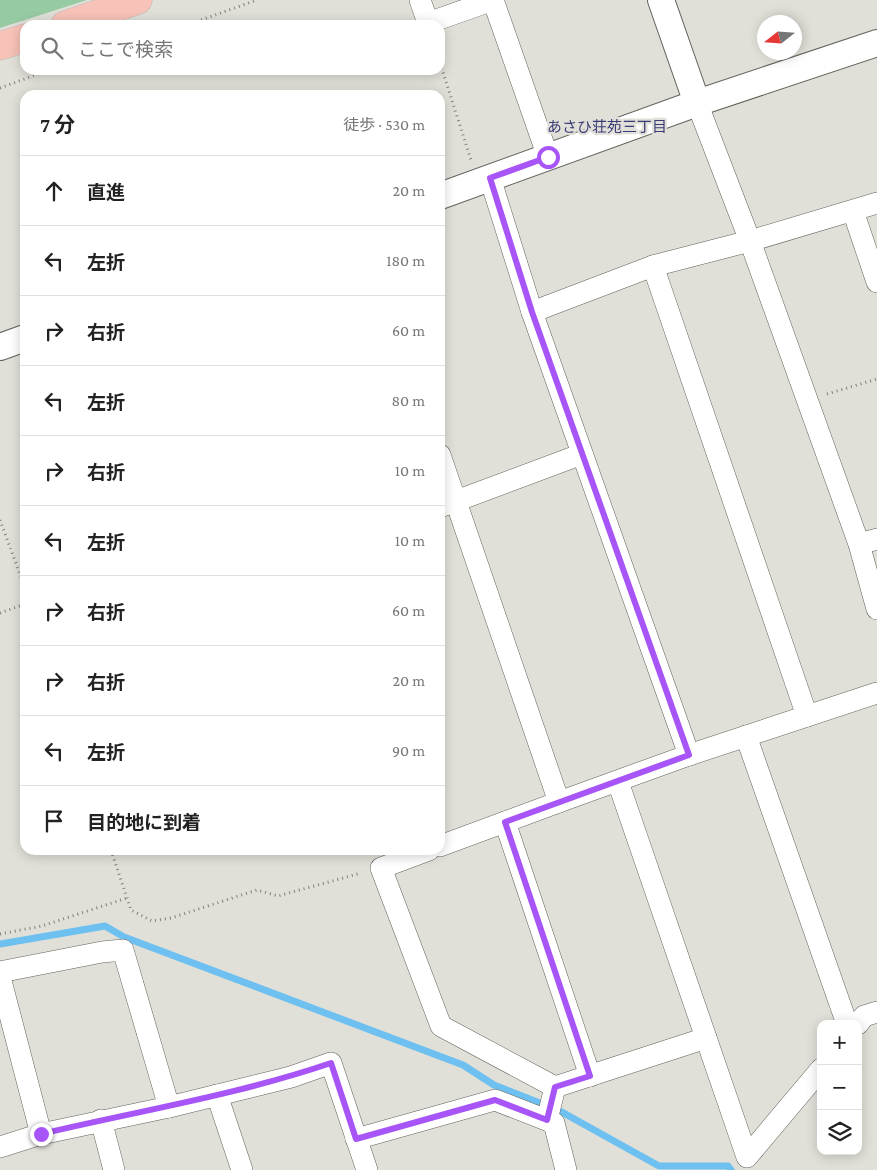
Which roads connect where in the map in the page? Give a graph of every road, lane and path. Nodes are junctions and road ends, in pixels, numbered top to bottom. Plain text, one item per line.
1 (138, 0) edge
2 (257, 0) edge
3 (420, 0) edge
4 (493, 0) edge
5 (660, 0) edge
6 (79, 20) edge
7 (201, 20) edge
8 (427, 20) edge
9 (436, 20) edge
10 (20, 40) edge
11 (877, 43) edge
12 (0, 46) edge
13 (35, 75) edge
14 (445, 75) edge
15 (0, 88) edge
16 (697, 103) junction
17 (548, 157) junction
18 (484, 180) junction
19 (445, 194) edge
20 (877, 203) edge
21 (852, 210) junction
22 (750, 241) junction
23 (653, 266) junction
24 (877, 282) edge
25 (532, 312) junction
26 (20, 340) edge
27 (0, 347) edge
28 (877, 379) edge
29 (807, 400) junction
30 (582, 454) junction
31 (445, 486) edge
32 (448, 505) edge
33 (0, 520) edge
34 (868, 542) edge
35 (20, 574) edge
36 (20, 606) edge
37 (877, 609) edge
38 (0, 613) edge
39 (877, 693) edge
40 (807, 716) junction
41 (746, 736) junction
42 (689, 755) junction
43 (618, 782) junction
44 (559, 802) junction
45 (505, 822) junction
46 (445, 844) edge
47 (114, 855) edge
48 (416, 855) edge
49 (381, 868) junction
50 (127, 898) junction
51 (0, 934) edge
52 (0, 972) edge
53 (0, 977) edge
54 (877, 1012) edge
55 (846, 1020) edge
56 (861, 1020) edge
57 (706, 1038) junction
58 (817, 1073) edge
59 (590, 1076) junction
60 (555, 1090) junction
61 (217, 1095) junction
62 (169, 1107) junction
63 (547, 1119) junction
64 (101, 1120) junction
65 (41, 1134) junction
66 (356, 1139) junction
67 (0, 1148) edge
68 (114, 1170) edge
69 (242, 1170) edge
70 (367, 1170) edge
71 (566, 1170) edge

1 - 6 main road
2 - 7 path
3 - 8 street
4 - 9 street
4 - 17 street
5 - 16 street
10 - 12 main road
11 - 16 street
13 - 15 path
14 - 18 path
16 - 17 street
16 - 22 street
17 - 18 street
18 - 19 street
18 - 25 street
20 - 21 street
21 - 22 street
21 - 24 street
22 - 23 street
22 - 29 street
23 - 25 street
23 - 40 street
25 - 30 street
26 - 27 street
28 - 29 path
29 - 34 street
30 - 32 street
30 - 42 street
31 - 32 street
32 - 44 street
33 - 35 path
34 - 37 street
36 - 38 path
39 - 40 street
40 - 41 street
41 - 42 street
41 - 55 street
42 - 43 street
43 - 44 street
43 - 57 street
44 - 45 street
45 - 46 street
45 - 59 street
47 - 50 path
48 - 49 street
49 - 50 path
49 - 60 street
50 - 51 path
52 - 62 street
53 - 65 street
54 - 56 street
57 - 58 street
57 - 59 street
59 - 60 street
60 - 63 street
61 - 62 street
61 - 66 street
61 - 69 street
62 - 64 street
63 - 66 street
63 - 71 street
64 - 65 street
64 - 68 street
65 - 67 street
66 - 70 street

